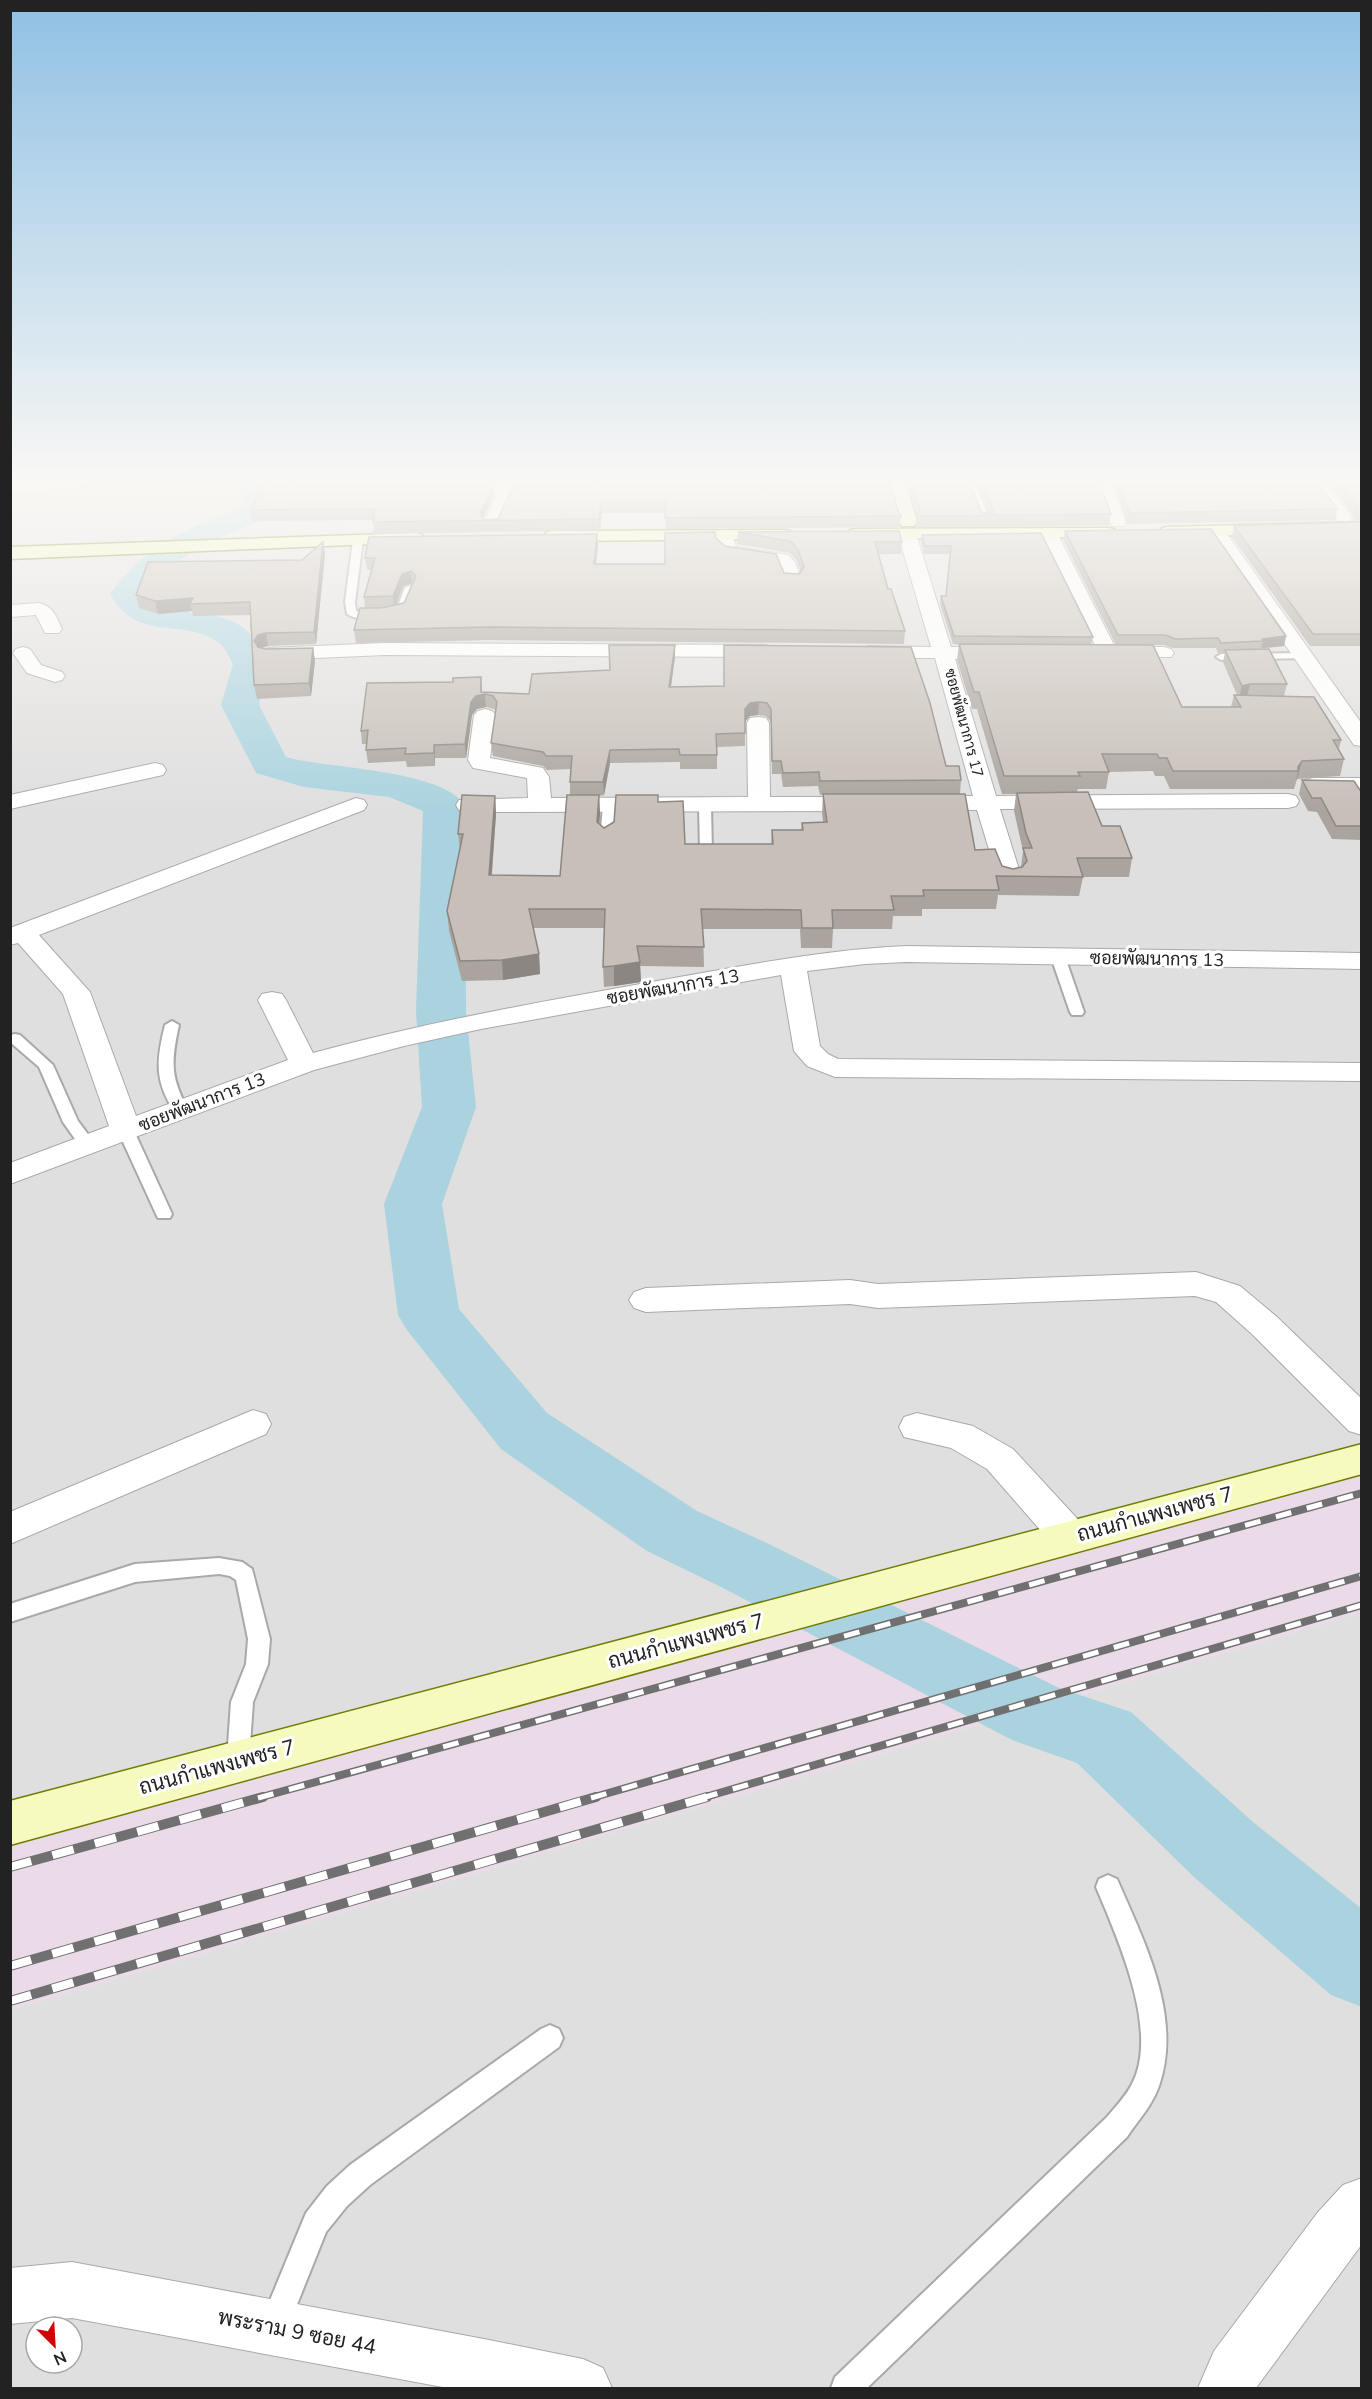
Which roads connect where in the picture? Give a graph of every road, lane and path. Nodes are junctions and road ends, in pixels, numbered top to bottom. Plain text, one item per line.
1 (352, 589) edge
2 (409, 589) edge
3 (926, 589) edge
4 (1075, 589) edge
5 (1256, 589) edge
6 (10, 611) edge
7 (52, 629) dead end
8 (789, 651) edge
9 (849, 652) edge
10 (945, 653) junction
11 (1015, 653) edge
12 (1084, 653) edge
13 (1108, 653) junction
14 (1164, 653) dead end
15 (268, 654) edge
16 (1303, 656) junction
17 (1221, 657) edge
18 (10, 674) edge
19 (55, 676) dead end
20 (1315, 705) edge
21 (1338, 705) junction
22 (485, 715) dead end
23 (758, 723) dead end
24 (1362, 740) edge
25 (155, 770) dead end
26 (1362, 785) edge
27 (1306, 786) edge
28 (10, 801) edge
29 (1288, 801) dead end
30 (986, 803) junction
31 (759, 804) junction
32 (356, 805) dead end
33 (466, 805) edge
34 (543, 805) junction
35 (705, 805) junction
36 (609, 806) junction
37 (606, 841) edge
38 (706, 852) edge
39 (1011, 879) edge
40 (17, 935) edge
41 (1058, 957) junction
42 (1362, 961) edge
43 (793, 965) junction
44 (272, 999) dead end
45 (1077, 1012) dead end
46 (172, 1025) dead end
47 (15, 1038) dead end
48 (304, 1064) junction
49 (1362, 1072) edge
50 (181, 1111) junction
51 (126, 1131) junction
52 (88, 1145) junction
53 (10, 1174) edge
54 (164, 1214) dead end
55 (646, 1300) dead end
56 (1362, 1421) edge
57 (253, 1424) dead end
58 (917, 1427) dead end
59 (1362, 1459) edge
60 (10, 1529) edge
61 (1070, 1538) junction
62 (10, 1613) edge
63 (238, 1761) junction
64 (10, 1823) edge
65 (1108, 1887) dead end
66 (550, 2038) dead end
67 (1362, 2204) edge
68 (10, 2296) edge
69 (274, 2328) junction
70 (583, 2388) edge
71 (846, 2388) edge
72 (1226, 2388) edge

1 - 2 lane
3 - 10 street, ซอยพัฒนาการ 17
4 - 13 street
5 - 16 street
6 - 7 street
8 - 15 street
9 - 10 street
10 - 11 street
10 - 30 street, ซอยพัฒนาการ 17
12 - 13 street
13 - 14 street
16 - 17 lane
16 - 21 street
18 - 19 street
20 - 21 street
21 - 24 street
22 - 34 street
23 - 31 street
25 - 28 street
26 - 27 street
29 - 30 street
30 - 31 street
30 - 39 street, ซอยพัฒนาการ 17
31 - 35 street
32 - 40 street
33 - 34 street
34 - 36 street
35 - 36 street
35 - 38 lane
36 - 37 lane
40 - 51 street
41 - 42 street, ซอยพัฒนาการ 13
41 - 43 street, ซอยพัฒนาการ 13
41 - 45 lane
43 - 48 street, ซอยพัฒนาการ 13
43 - 49 street
44 - 48 street
46 - 50 lane
47 - 52 lane
48 - 50 street, ซอยพัฒนาการ 13
50 - 51 street, ซอยพัฒนาการ 13
51 - 52 street, ซอยพัฒนาการ 13
51 - 54 lane
52 - 53 street, ซอยพัฒนาการ 13
55 - 56 street
57 - 60 street
58 - 61 street
59 - 61 main road, ถนนกำแพงเพชร 7
61 - 63 main road, ถนนกำแพงเพชร 7
62 - 63 lane
63 - 64 main road, ถนนกำแพงเพชร 7
65 - 71 lane
66 - 69 lane
67 - 72 street
68 - 69 street, พระราม 9 ซอย 44
69 - 70 street, พระราม 9 ซอย 44

